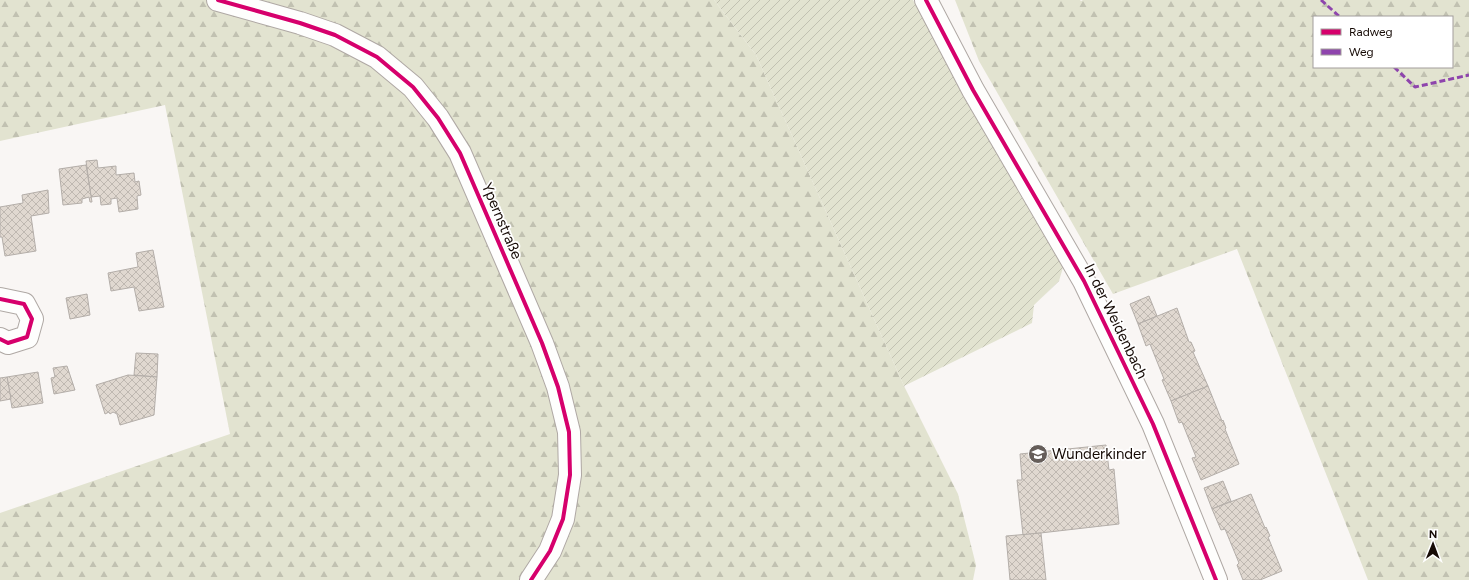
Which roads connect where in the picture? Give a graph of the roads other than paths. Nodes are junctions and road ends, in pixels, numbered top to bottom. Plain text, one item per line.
1 (218, 0) edge
2 (926, 0) edge
3 (0, 299) edge
4 (0, 340) edge
5 (531, 580) edge
6 (1216, 580) edge

1 - 5 street, Ypernstraße
2 - 6 street, In der Weidenbach
3 - 4 street

